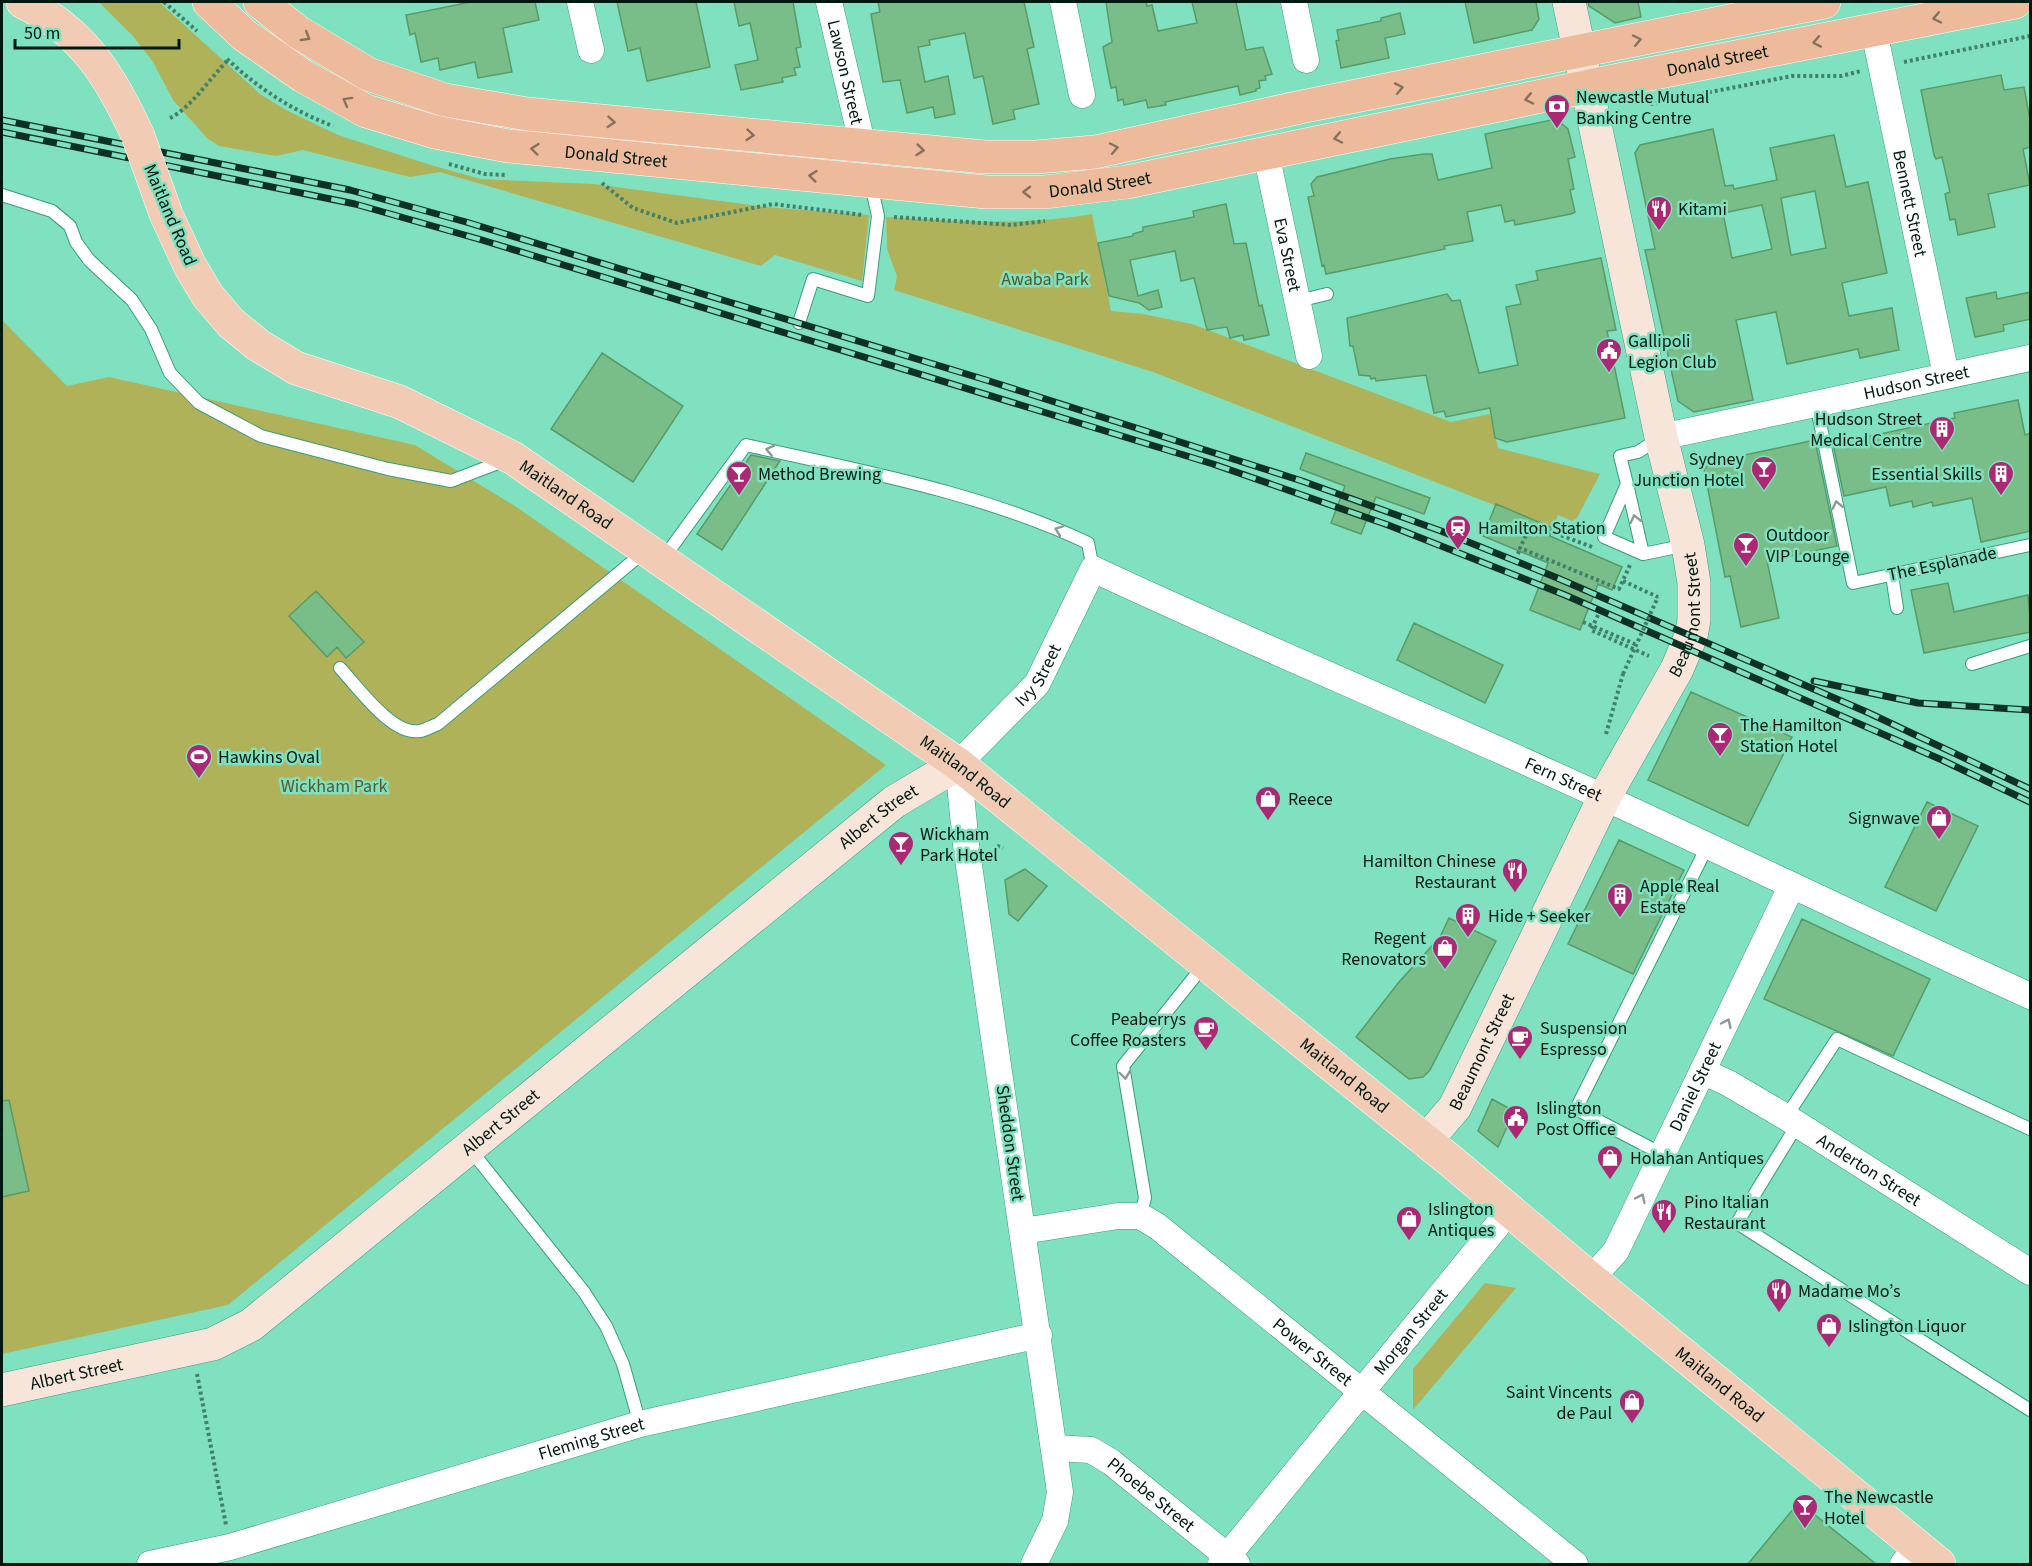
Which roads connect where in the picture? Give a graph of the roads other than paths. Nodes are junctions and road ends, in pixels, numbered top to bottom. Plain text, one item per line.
1 (23, 2) edge
2 (209, 2) edge
3 (260, 2) edge
4 (580, 2) edge
5 (829, 2) edge
6 (1063, 2) edge
7 (1294, 2) edge
8 (1569, 2) edge
9 (1824, 2) edge
10 (2015, 2) edge
11 (1874, 31) junction
12 (591, 50) dead end
13 (1579, 52) junction
14 (1306, 60) dead end
15 (1586, 87) junction
16 (1082, 95) dead end
17 (862, 143) junction
18 (1266, 153) junction
19 (871, 182) junction
20 (2, 195) edge
21 (1328, 294) dead end
22 (1298, 301) junction
23 (799, 323) dead end
24 (1309, 356) dead end
25 (2031, 358) edge
26 (1946, 375) junction
27 (1816, 403) junction
28 (1661, 437) junction
29 (513, 458) junction
30 (1627, 484) junction
31 (1688, 545) junction
32 (2031, 545) edge
33 (653, 556) junction
34 (1637, 557) junction
35 (1093, 569) junction
36 (1892, 575) junction
37 (1897, 608) dead end
38 (2031, 646) edge
39 (1972, 664) dead end
40 (340, 668) dead end
41 (958, 764) junction
42 (1604, 798) junction
43 (1707, 847) junction
44 (1791, 887) junction
45 (1206, 962) junction
46 (2031, 996) edge
47 (1704, 1072) junction
48 (1791, 1121) junction
49 (2031, 1129) edge
50 (1426, 1141) junction
51 (469, 1148) junction
52 (1662, 1154) junction
53 (1510, 1210) junction
54 (1140, 1216) junction
55 (1023, 1231) junction
56 (2031, 1272) edge
57 (1591, 1279) junction
58 (1039, 1335) junction
59 (2, 1390) edge
60 (1363, 1390) junction
61 (2031, 1410) edge
62 (640, 1424) junction
63 (1055, 1448) junction
64 (1920, 1559) edge
65 (1229, 1562) edge
66 (150, 1564) edge
67 (1034, 1564) edge
68 (1575, 1564) edge

1 - 29 main road, Maitland Road, bridge
19 -> 2 highway, Donald Street
3 -> 17 highway, Donald Street
4 - 12 street
5 - 17 street, Lawson Street
6 - 16 street
7 - 14 street
8 - 13 main road, Beaumont Street
13 -> 9 highway, Donald Street
10 -> 11 highway, Donald Street
11 -> 15 highway, Donald Street
11 - 26 street, Bennett Street
13 - 15 main road, Beaumont Street
17 -> 13 highway, Donald Street
15 -> 18 highway, Donald Street
15 - 28 main road, Beaumont Street
17 - 19 highway
18 -> 19 highway, Donald Street
18 - 22 street, Eva Street
19 - 23 lane
20 - 29 lane
21 - 22 lane
22 - 24 street, Eva Street
25 - 26 street, Hudson Street
26 - 27 street, Hudson Street
27 - 28 street, Hudson Street
36 -> 27 lane, The Esplanade
28 - 30 lane
28 - 31 main road, Beaumont Street
29 - 33 main road, Maitland Road
34 -> 30 lane
30 - 34 lane
31 - 34 lane
31 - 42 main road, Beaumont Street
32 - 36 lane, The Esplanade
35 -> 33 lane
33 - 40 lane
33 - 41 main road, Maitland Road
35 - 41 street, Ivy Street
35 - 42 street, Fern Street
36 - 37 lane
38 - 39 lane
41 - 45 main road, Maitland Road
41 - 51 main road, Albert Street
41 - 55 street, Sheddon Street
42 - 43 street, Fern Street
42 - 50 main road, Beaumont Street
43 - 44 street, Fern Street
43 - 52 lane
44 - 46 street, Fern Street
47 -> 44 street, Daniel Street
45 - 50 main road, Maitland Road
45 -> 54 lane
47 - 48 street, Anderton Street
47 - 52 street, Daniel Street
48 - 49 lane
48 - 56 street, Anderton Street
48 - 61 lane
50 - 53 main road, Maitland Road
51 - 59 main road, Albert Street
51 - 62 lane
57 -> 52 street, Daniel Street
53 - 57 main road, Maitland Road
53 - 60 street, Morgan Street
54 - 55 street
54 - 60 street, Power Street
55 - 58 street, Sheddon Street
57 - 64 main road, Maitland Road
58 - 62 street, Fleming Street
58 - 63 street, Sheddon Street
60 - 65 street, Morgan Street
60 - 68 street, Power Street
62 - 66 street, Fleming Street
63 - 65 street, Phoebe Street
63 - 67 street, Sheddon Street

